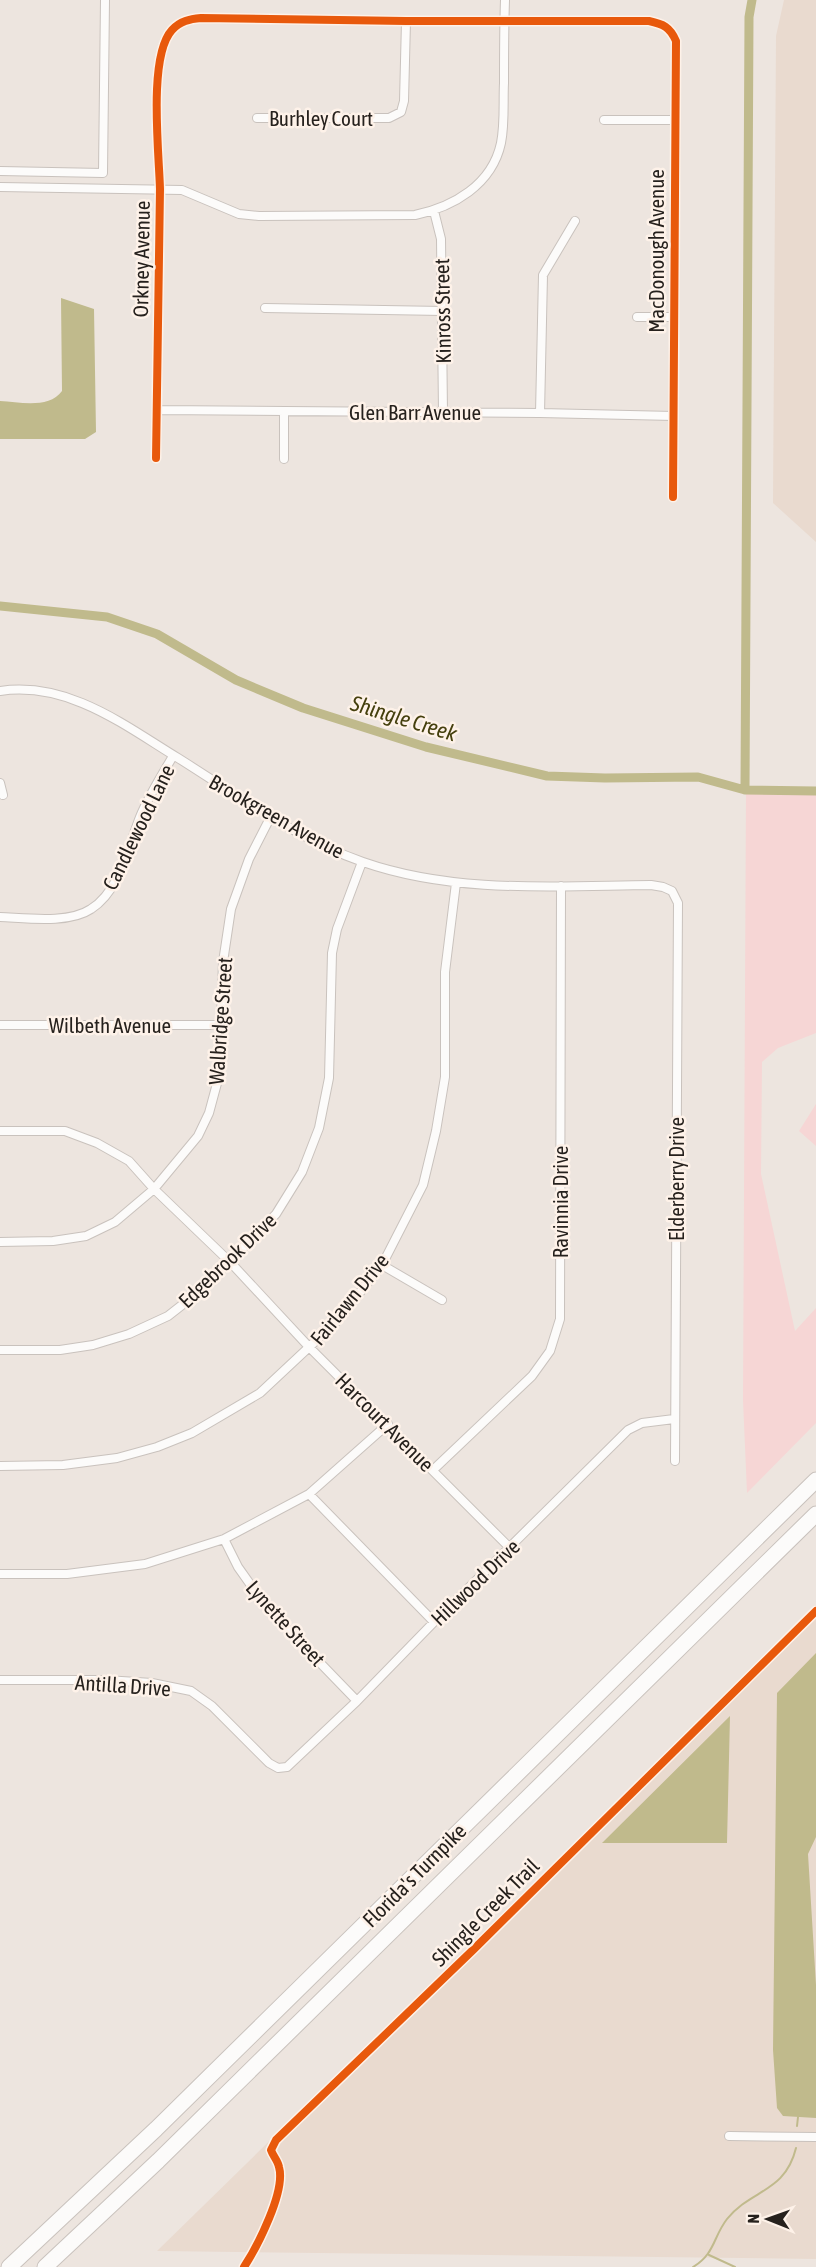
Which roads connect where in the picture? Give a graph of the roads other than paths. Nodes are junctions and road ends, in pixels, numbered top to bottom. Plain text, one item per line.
1 (105, 0) edge
2 (505, 0) edge
3 (406, 21) junction
4 (504, 21) junction
5 (257, 118) dead end
6 (604, 120) dead end
7 (675, 120) junction
8 (0, 171) edge
9 (0, 187) edge
10 (160, 189) junction
11 (434, 211) junction
12 (574, 221) dead end
13 (265, 308) dead end
14 (443, 311) junction
15 (637, 317) dead end
16 (673, 317) junction
17 (157, 410) junction
18 (285, 412) junction
19 (443, 412) junction
20 (540, 413) junction
21 (674, 416) junction
22 (156, 458) dead end
23 (284, 459) dead end
24 (673, 497) dead end
25 (0, 691) edge
26 (174, 756) junction
27 (0, 783) edge
28 (3, 795) dead end
29 (271, 816) junction
30 (362, 862) junction
31 (456, 883) junction
32 (561, 886) junction
33 (677, 897) joint
34 (0, 917) edge
35 (0, 1025) edge
36 (221, 1025) junction
37 (0, 1131) edge
38 (154, 1189) junction
39 (0, 1242) edge
40 (231, 1263) junction
41 (382, 1265) junction
42 (442, 1300) dead end
43 (310, 1348) junction
44 (0, 1350) edge
45 (674, 1419) junction
46 (388, 1424) junction
47 (675, 1461) dead end
48 (0, 1466) edge
49 (433, 1470) junction
50 (816, 1480) edge
51 (309, 1494) junction
52 (816, 1514) edge
53 (224, 1539) junction
54 (510, 1548) junction
55 (0, 1574) edge
56 (434, 1622) junction
57 (0, 1680) edge
58 (357, 1701) junction
59 (287, 1767) joint
60 (729, 2136) dead end
61 (816, 2137) edge
62 (9, 2267) edge
63 (45, 2267) edge

1 - 8 street
2 - 4 street
3 - 4 street
3 - 5 street, Burhley Court
3 - 10 street, Orkney Avenue
4 - 7 street, MacDonough Avenue
4 - 11 street
6 - 7 street
7 - 16 street, MacDonough Avenue
9 - 10 street
10 - 11 street
10 - 17 street, Orkney Avenue
11 - 14 street, Kinross Street
12 - 20 street
13 - 14 street
14 - 19 street, Kinross Street
15 - 16 street
16 - 21 street, MacDonough Avenue
17 - 18 street, Glen Barr Avenue
17 - 22 street, Orkney Avenue
18 - 19 street, Glen Barr Avenue
18 - 23 street
19 - 20 street, Glen Barr Avenue
20 - 21 street, Glen Barr Avenue
21 - 24 street, MacDonough Avenue
25 - 26 street, Brookgreen Avenue
26 - 29 street, Brookgreen Avenue
26 - 34 street, Candlewood Lane
27 - 28 street
29 - 30 street, Brookgreen Avenue
29 - 36 street, Walbridge Street
30 - 31 street, Brookgreen Avenue
30 - 40 street, Edgebrook Drive
31 - 32 street, Brookgreen Avenue
31 - 41 street, Fairlawn Drive
32 - 33 street, Brookgreen Avenue
32 - 49 street, Ravinnia Drive
33 - 45 street, Elderberry Drive
35 - 36 street, Wilbeth Avenue
36 - 38 street, Walbridge Street
37 - 38 street, Harcourt Avenue
38 - 39 street, Walbridge Street
38 - 40 street, Harcourt Avenue
40 - 43 street, Harcourt Avenue
40 - 44 street, Edgebrook Drive
41 - 42 street
41 - 43 street, Fairlawn Drive
43 - 46 street, Harcourt Avenue
43 - 48 street, Fairlawn Drive
45 - 47 street, Elderberry Drive
45 - 54 street, Hillwood Drive
46 - 49 street, Harcourt Avenue
46 - 51 street
49 - 54 street, Harcourt Avenue
50 - 62 highway, Florida's Turnpike
51 - 53 street
51 - 56 street
52 - 63 highway, Florida's Turnpike
53 - 55 street
53 - 58 street, Lynette Street
54 - 56 street, Hillwood Drive
56 - 58 street, Hillwood Drive
57 - 59 street, Antilla Drive
58 - 59 street, Hillwood Drive
60 - 61 street

